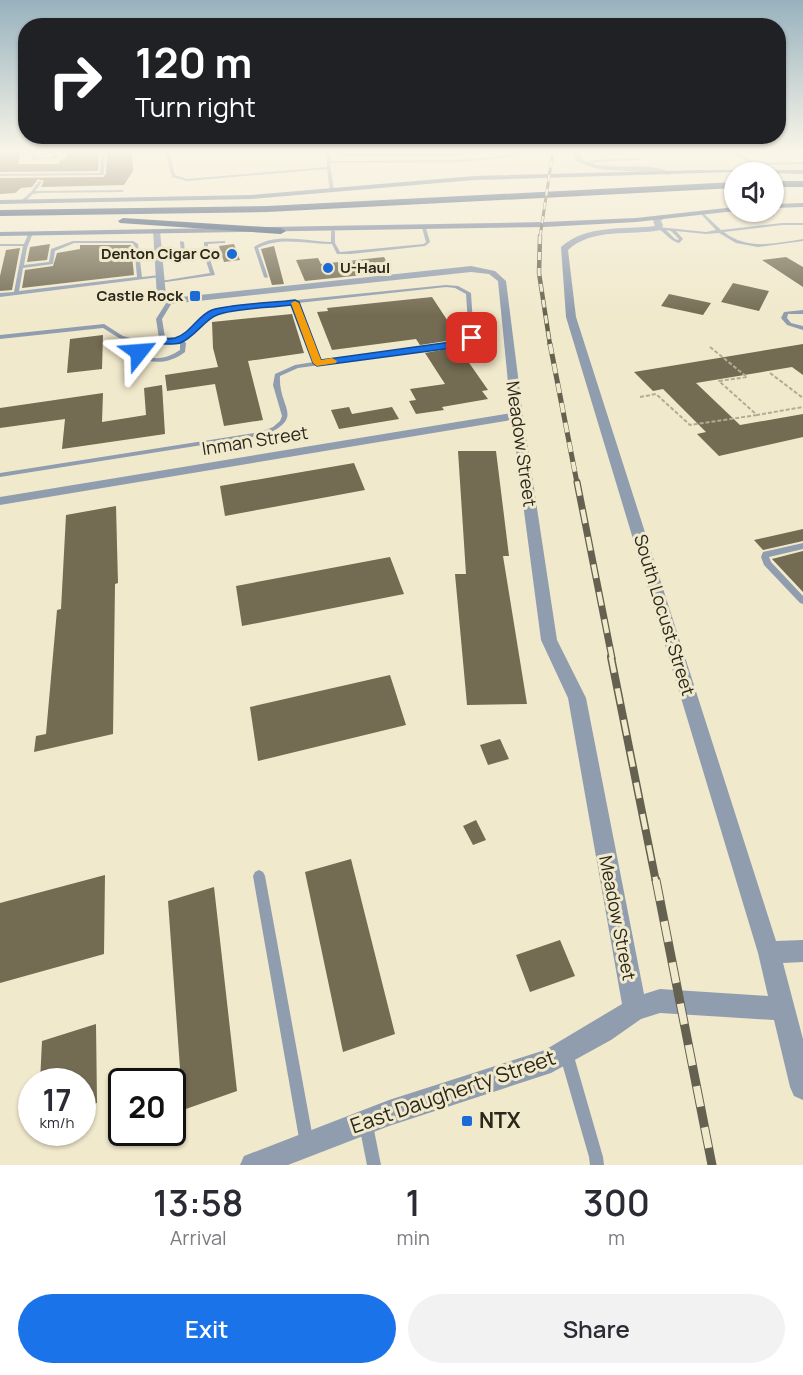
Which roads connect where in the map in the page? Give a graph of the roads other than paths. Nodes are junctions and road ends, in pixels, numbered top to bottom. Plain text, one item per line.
1 (96, 205) edge
2 (386, 205) edge
3 (441, 205) edge
4 (724, 210) edge
5 (0, 211) edge
6 (701, 212) junction
7 (104, 219) junction
8 (0, 220) edge
9 (803, 224) edge
10 (663, 226) junction
11 (424, 228) junction
12 (156, 231) junction
13 (281, 231) junction
14 (333, 231) junction
15 (720, 232) junction
16 (31, 233) junction
17 (0, 234) edge
18 (803, 240) edge
19 (182, 242) dead end
20 (222, 242) dead end
21 (333, 243) junction
22 (0, 245) edge
23 (26, 245) junction
24 (206, 253) junction
25 (183, 254) junction
26 (158, 257) junction
27 (21, 267) junction
28 (266, 277) dead end
29 (140, 278) junction
30 (160, 279) junction
31 (16, 293) junction
32 (0, 295) edge
33 (170, 301) junction
34 (295, 302) junction
35 (803, 312) edge
36 (803, 328) edge
37 (0, 337) edge
38 (162, 339) junction
39 (178, 340) junction
40 (146, 344) junction
41 (317, 363) junction
42 (516, 416) junction
43 (0, 475) edge
44 (0, 501) edge
45 (803, 546) edge
46 (803, 601) edge
47 (259, 876) dead end
48 (803, 951) edge
49 (769, 952) junction
50 (635, 1009) junction
51 (783, 1009) junction
52 (566, 1053) junction
53 (803, 1087) edge
54 (366, 1122) junction
55 (307, 1144) junction
56 (253, 1165) edge
57 (374, 1165) edge
58 (597, 1165) edge

1 - 5 highway
2 - 5 highway
3 - 7 highway
4 - 6 main road
6 - 10 main road
6 - 15 lane
7 - 8 highway
7 - 13 highway
9 - 15 lane
10 - 10 lane
10 - 11 main road
10 - 15 lane
10 - 49 street, South Locust Street
11 - 14 main road
11 - 21 lane
12 - 13 main road
12 - 16 main road
12 - 26 street
13 - 14 main road
14 - 21 lane
15 - 18 lane
16 - 17 main road
16 - 23 lane
19 - 25 lane
20 - 24 lane
21 - 28 lane
22 - 23 lane
23 - 27 lane
24 - 25 lane
24 - 30 lane
25 - 26 lane
26 - 30 street
27 - 29 lane
27 - 31 lane
29 - 30 lane
29 - 31 lane
30 - 33 street
31 - 32 lane
33 - 38 lane
33 - 42 street, Meadow Street
34 - 39 lane
34 - 41 lane
34 - 41 lane
35 - 36 lane
37 - 40 lane
38 - 39 lane
38 - 40 lane
39 - 40 lane
41 - 43 lane
42 - 44 street, Inman Street
42 - 50 street, Meadow Street
45 - 46 lane
47 - 55 lane
48 - 49 street
49 - 51 street, South Locust Street
50 - 51 street, East Daugherty Street
50 - 52 street, East Daugherty Street
51 - 53 street, South Locust Street
52 - 54 street, East Daugherty Street
52 - 58 lane
54 - 55 street, East Daugherty Street
54 - 57 lane
55 - 56 street, East Daugherty Street

